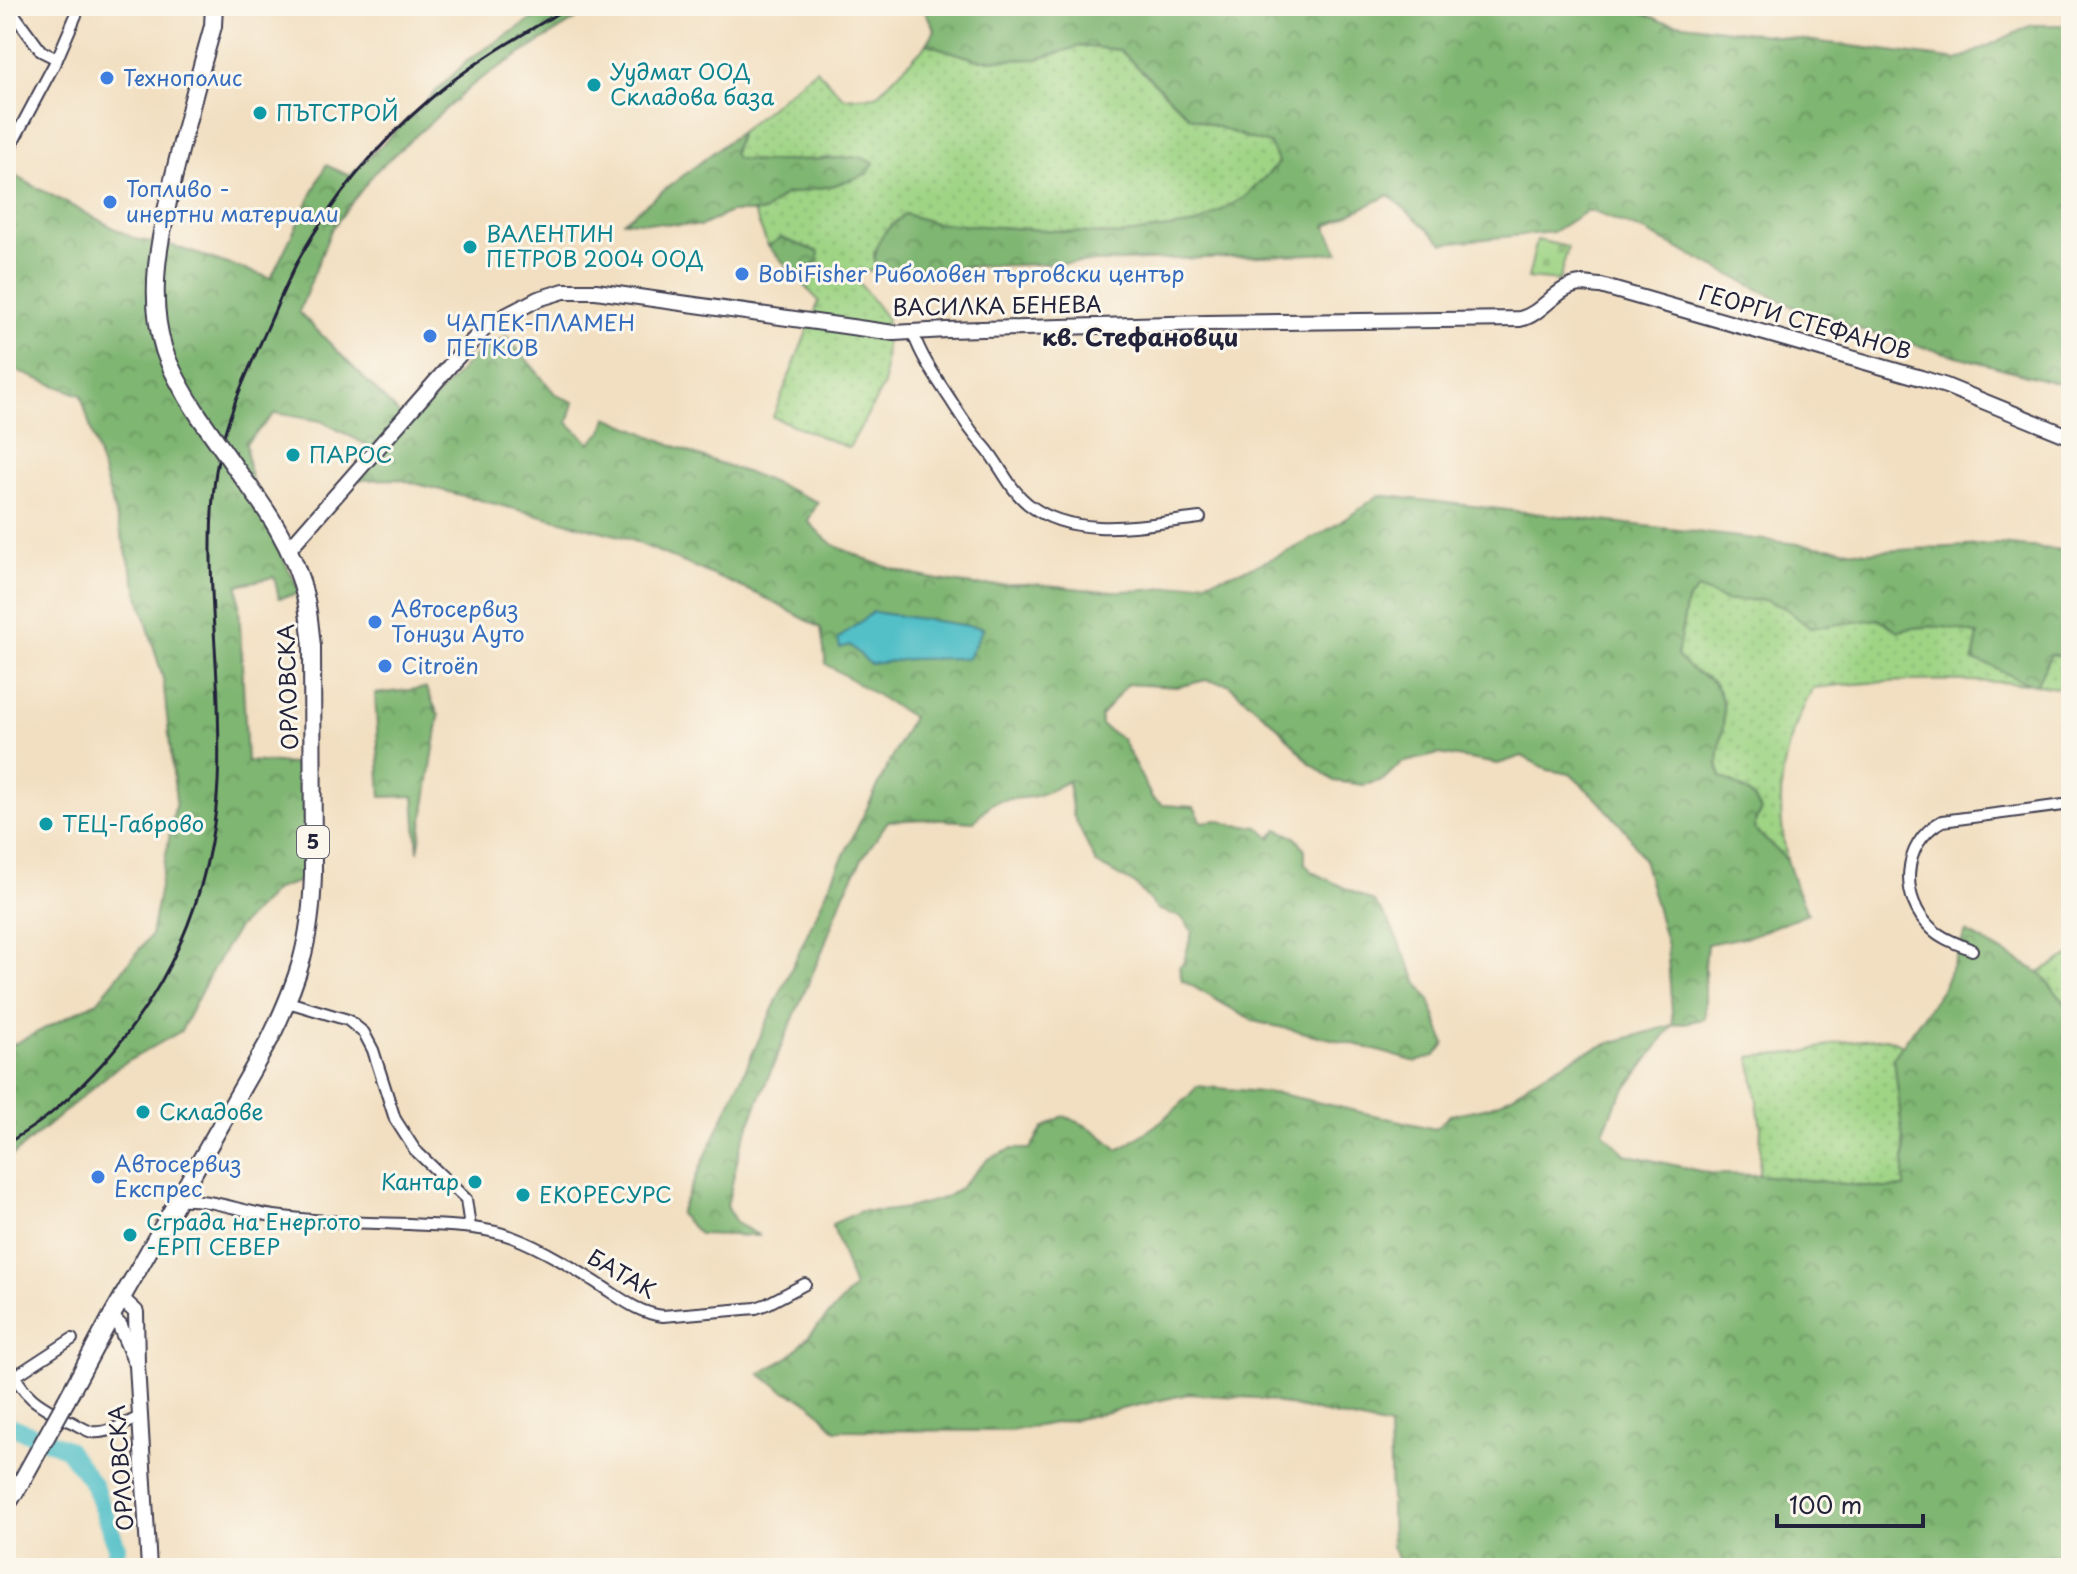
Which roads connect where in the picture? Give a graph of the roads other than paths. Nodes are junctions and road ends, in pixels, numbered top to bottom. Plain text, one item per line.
1 (8, 6) edge
2 (80, 6) edge
3 (214, 6) edge
4 (227, 6) edge
5 (213, 26) junction
6 (57, 59) junction
7 (6, 155) edge
8 (1530, 317) joint
9 (913, 333) junction
10 (2071, 437) edge
11 (1200, 518) dead end
12 (288, 550) junction
13 (2071, 804) edge
14 (1972, 950) dead end
15 (288, 1002) junction
16 (178, 1200) junction
17 (470, 1227) junction
18 (805, 1284) dead end
19 (122, 1299) junction
20 (111, 1317) junction
21 (72, 1339) dead end
22 (9, 1362) dead end
23 (137, 1365) junction
24 (14, 1377) junction
25 (140, 1417) junction
26 (6, 1506) edge
27 (149, 1568) edge

1 - 6 street
2 - 6 street
3 - 5 main road, ОРЛОВСКА / 5
4 - 5 main road, ОРЛОВСКА / 5
5 - 12 main road, ОРЛОВСКА / 5, bridge
6 - 7 street
8 - 9 street, ВАСИЛКА БЕНЕВА
8 - 10 street, ГЕОРГИ СТЕФАНОВ
9 - 11 street
9 - 12 street, ВАСИЛКА БЕНЕВА
12 - 15 main road, ОРЛОВСКА / 5
13 - 14 street
15 - 16 main road, ОРЛОВСКА / 5
15 - 17 street
16 - 17 street, БАТАК
16 - 19 main road, ОРЛОВСКА / 5
17 - 18 street, БАТАК
19 - 20 main road, ОРЛОВСКА / 5
19 - 23 street, ОРЛОВСКА
20 - 23 street, ОРЛОВСКА
20 - 26 main road, 5, bridge
21 - 24 street
22 - 24 street
23 - 25 street, ОРЛОВСКА
24 - 25 street
25 - 27 street, ОРЛОВСКА

